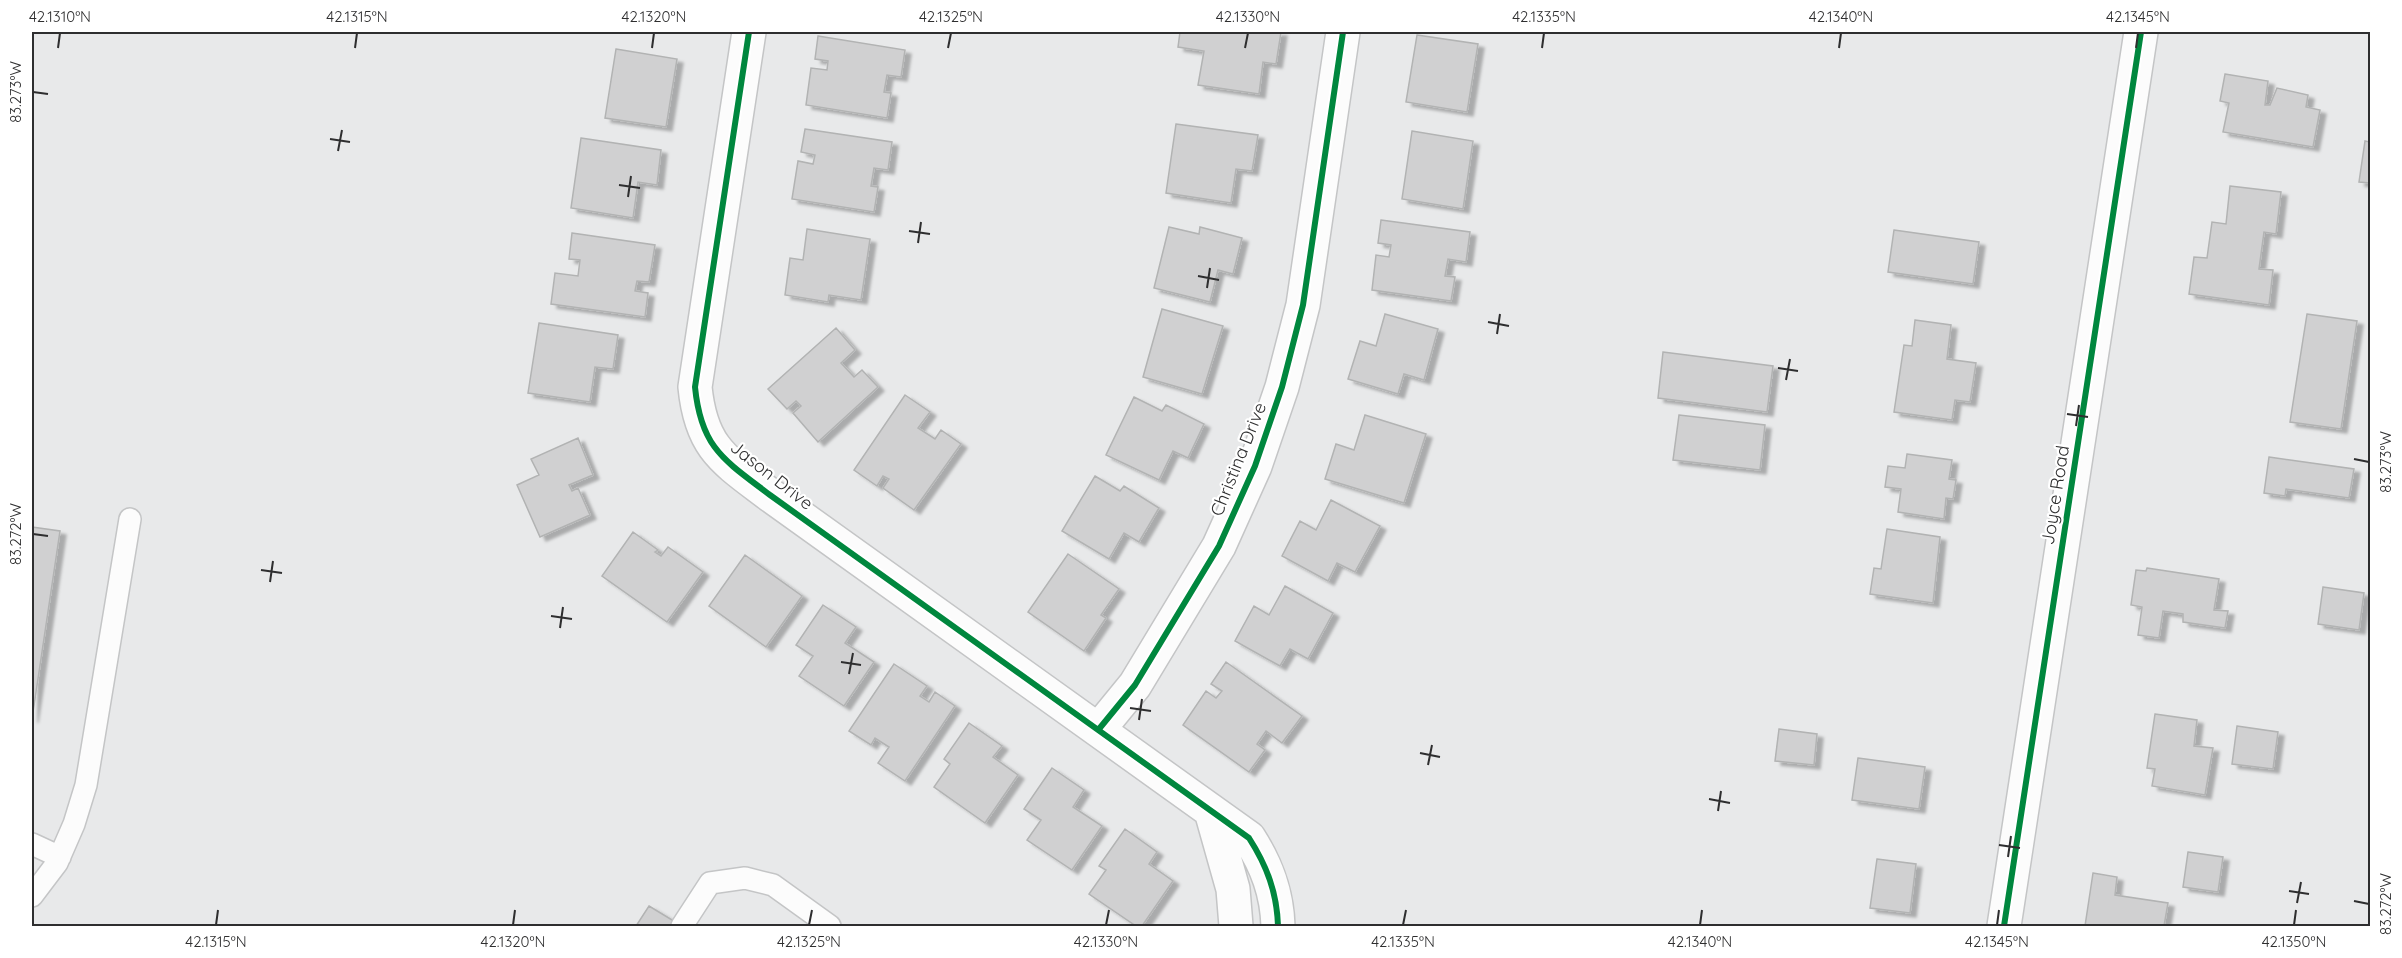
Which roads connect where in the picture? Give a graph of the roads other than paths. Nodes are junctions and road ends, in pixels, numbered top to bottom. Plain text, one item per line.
1 (749, 32) edge
2 (1343, 32) edge
3 (2141, 32) edge
4 (130, 519) dead end
5 (1100, 729) junction
6 (1211, 811) junction
7 (32, 844) edge
8 (60, 857) junction
9 (32, 896) edge
10 (682, 927) edge
11 (830, 927) edge
12 (1236, 927) edge
13 (1278, 927) edge
14 (2004, 927) edge

1 - 5 street, Jason Drive
2 - 5 street, Christina Drive
3 - 14 street, Joyce Road
4 - 8 lane
5 - 6 street
6 - 12 street
6 - 13 street
7 - 8 lane
8 - 9 lane
10 - 11 lane

